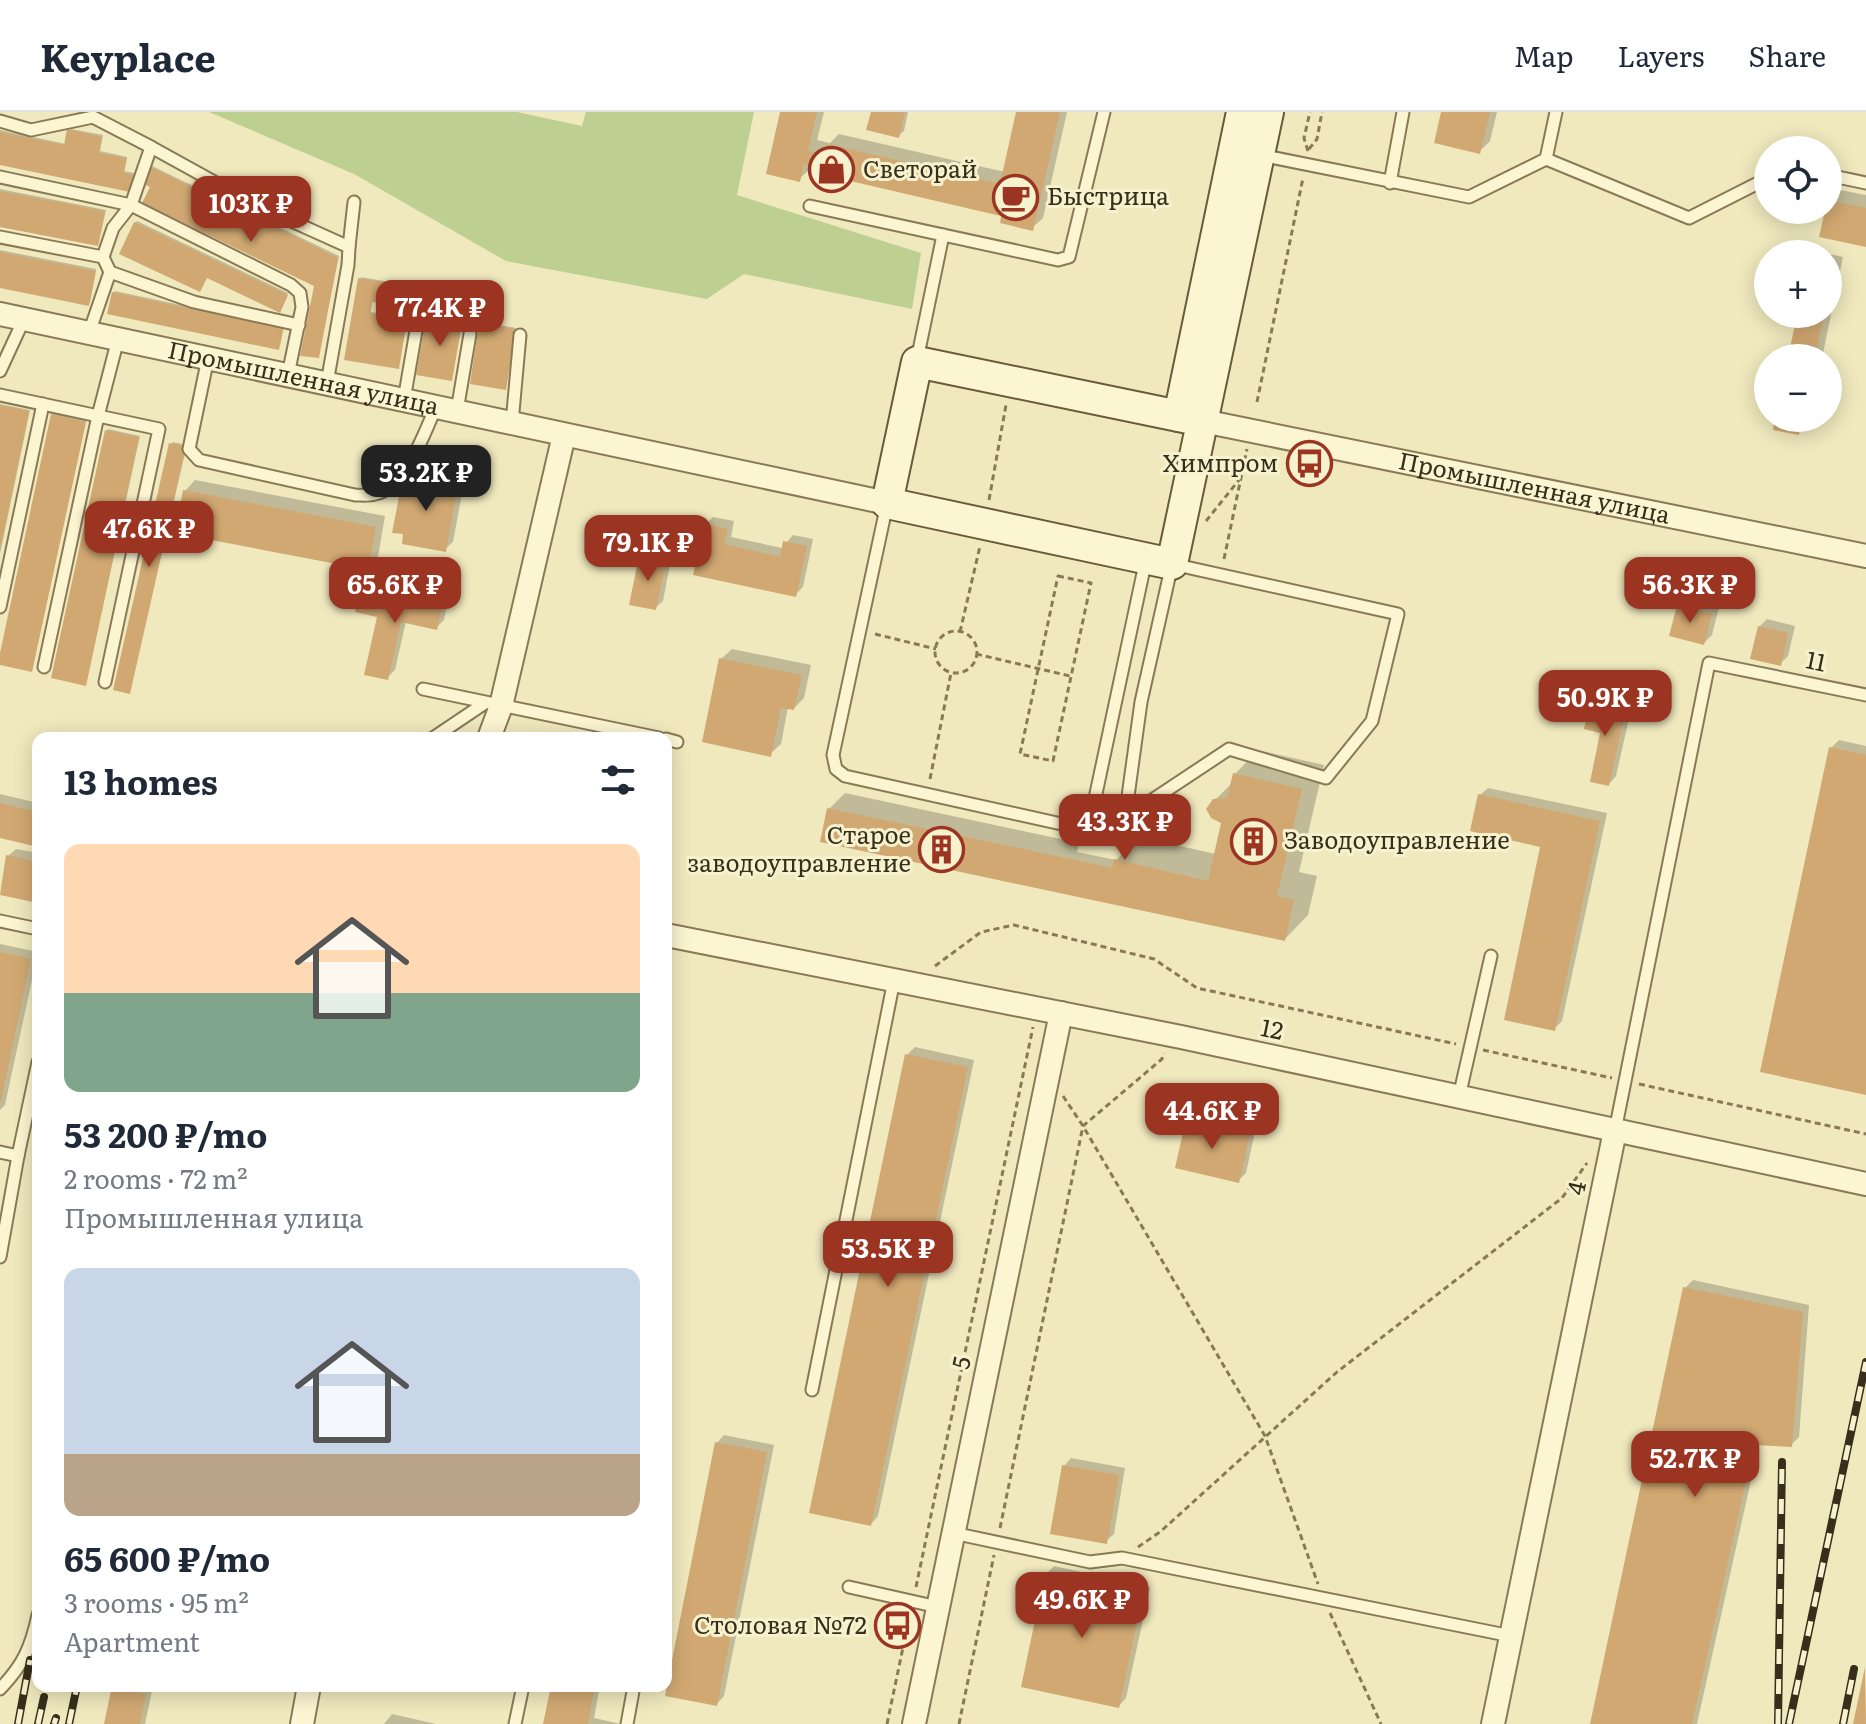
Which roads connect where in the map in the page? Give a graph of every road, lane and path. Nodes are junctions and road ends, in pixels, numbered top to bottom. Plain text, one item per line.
1 (1104, 112) edge
2 (1242, 112) edge
3 (1268, 112) edge
4 (1310, 112) edge
5 (1322, 112) edge
6 (1403, 112) edge
7 (1556, 112) edge
8 (0, 121) edge
9 (151, 147) junction
10 (1247, 152) junction
11 (1546, 159) junction
12 (1304, 174) dead end
13 (0, 177) edge
14 (1842, 178) edge
15 (1390, 183) junction
16 (1866, 183) edge
17 (1754, 185) edge
18 (354, 202) dead end
19 (131, 205) junction
20 (810, 206) dead end
21 (943, 235) junction
22 (0, 237) edge
23 (349, 247) junction
24 (103, 257) junction
25 (110, 272) junction
26 (0, 314) edge
27 (24, 319) junction
28 (418, 319) dead end
29 (299, 325) junction
30 (89, 333) junction
31 (470, 334) dead end
32 (520, 335) dead end
33 (118, 339) junction
34 (208, 358) junction
35 (917, 362) junction
36 (0, 371) edge
37 (288, 375) junction
38 (327, 383) junction
39 (0, 395) edge
40 (404, 400) junction
41 (1257, 402) dead end
42 (43, 404) junction
43 (446, 409) junction
44 (98, 416) junction
45 (1191, 419) junction
46 (512, 423) junction
47 (564, 435) junction
48 (1250, 438) dead end
49 (887, 503) junction
50 (1866, 556) edge
51 (1159, 561) junction
52 (1221, 575) junction
53 (0, 607) edge
54 (859, 630) junction
55 (936, 649) junction
56 (976, 654) junction
57 (1709, 663) joint
58 (44, 667) dead end
59 (1038, 669) junction
60 (951, 673) junction
61 (1071, 676) junction
62 (105, 682) dead end
63 (423, 689) dead end
64 (1866, 695) edge
65 (493, 704) junction
66 (444, 732) edge
67 (490, 732) edge
68 (500, 732) edge
69 (630, 732) edge
70 (927, 794) junction
71 (1094, 803) dead end
72 (1125, 818) junction
73 (0, 921) edge
74 (32, 928) edge
75 (672, 936) edge
76 (1491, 956) dead end
77 (903, 982) junction
78 (1037, 1008) junction
79 (1061, 1013) junction
80 (1168, 1035) junction
81 (1471, 1048) junction
82 (1048, 1073) junction
83 (1623, 1081) dead end
84 (1638, 1084) dead end
85 (32, 1090) edge
86 (1459, 1097) junction
87 (1083, 1126) junction
88 (1615, 1131) junction
89 (1866, 1134) edge
90 (0, 1152) edge
91 (18, 1156) junction
92 (1590, 1159) dead end
93 (1866, 1184) edge
94 (0, 1257) edge
95 (812, 1390) dead end
96 (1265, 1436) junction
97 (953, 1533) junction
98 (997, 1542) junction
99 (1122, 1558) junction
100 (849, 1587) dead end
101 (1322, 1597) junction
102 (913, 1601) junction
103 (938, 1607) junction
104 (1511, 1636) junction
105 (32, 1640) edge
106 (0, 1689) edge
107 (308, 1692) edge
108 (522, 1692) edge
109 (633, 1692) edge
110 (917, 1723) edge
111 (302, 1724) edge
112 (515, 1724) edge
113 (627, 1724) edge
114 (887, 1724) edge
115 (959, 1724) edge
116 (1381, 1724) edge
117 (1493, 1724) edge

1 - 21 lane
2 - 10 street
3 - 10 street
4 - 5 path
6 - 15 lane
7 - 11 lane
8 - 9 lane
9 - 19 lane
9 - 23 lane
10 - 15 lane
10 - 45 street
11 - 15 lane
11 - 17 lane
12 - 41 path
13 - 19 lane
14 - 16 lane
18 - 23 lane
19 - 24 lane
19 - 29 lane
20 - 21 lane
21 - 35 lane
22 - 24 lane
23 - 38 lane
24 - 25 lane
25 - 29 lane
25 - 30 lane
26 - 27 street, Промышленная улица
27 - 30 street, Промышленная улица
27 - 36 lane
28 - 40 lane
29 - 37 lane
30 - 33 street, Промышленная улица
31 - 43 lane
32 - 46 lane
33 - 34 street, Промышленная улица
33 - 44 lane
34 - 37 street, Промышленная улица
34 - 43 lane
35 - 45 street, Промышленная улица
35 - 49 street
37 - 38 street, Промышленная улица
38 - 40 street, Промышленная улица
39 - 42 lane
40 - 43 street, Промышленная улица
42 - 44 lane
42 - 53 lane
43 - 46 street, Промышленная улица
44 - 58 lane
44 - 62 lane
45 - 50 street, Промышленная улица
45 - 51 street
46 - 47 street, Промышленная улица
47 - 49 street, Промышленная улица
47 - 65 street
48 - 52 path
49 - 51 street, Промышленная улица
49 - 54 lane
51 - 52 lane
51 - 71 lane
51 - 72 lane
52 - 72 lane
54 - 55 path
54 - 70 lane
55 - 56 path
55 - 60 path
56 - 59 path
56 - 60 path
57 - 64 lane, 11
57 - 88 lane, 4
59 - 61 path
59 - 61 path
59 - 61 path
60 - 70 path
63 - 65 lane
65 - 66 lane
65 - 67 street
65 - 68 street
65 - 69 lane
70 - 72 lane
73 - 74 lane
75 - 77 street, 12
76 - 81 lane
77 - 78 street, 12
77 - 81 path
77 - 95 lane
78 - 79 street, 12
78 - 102 path
79 - 80 street, 12
79 - 82 street, 5
80 - 86 street, 12
80 - 87 path
81 - 83 path
81 - 86 lane
82 - 87 path
82 - 97 street, 5
84 - 89 path
85 - 91 lane
86 - 88 street, 12
87 - 96 path
87 - 98 path
88 - 93 street, 12
88 - 104 street, 4
90 - 91 lane
91 - 94 lane
92 - 96 path
96 - 99 path
96 - 101 path
97 - 98 lane
97 - 103 street, 5
98 - 99 lane
98 - 115 path
99 - 101 lane
100 - 102 lane
101 - 104 lane
101 - 116 path
102 - 103 lane
102 - 114 path
103 - 110 street, 5
104 - 117 street, 4
105 - 106 lane
107 - 111 street
108 - 112 lane
109 - 113 lane

